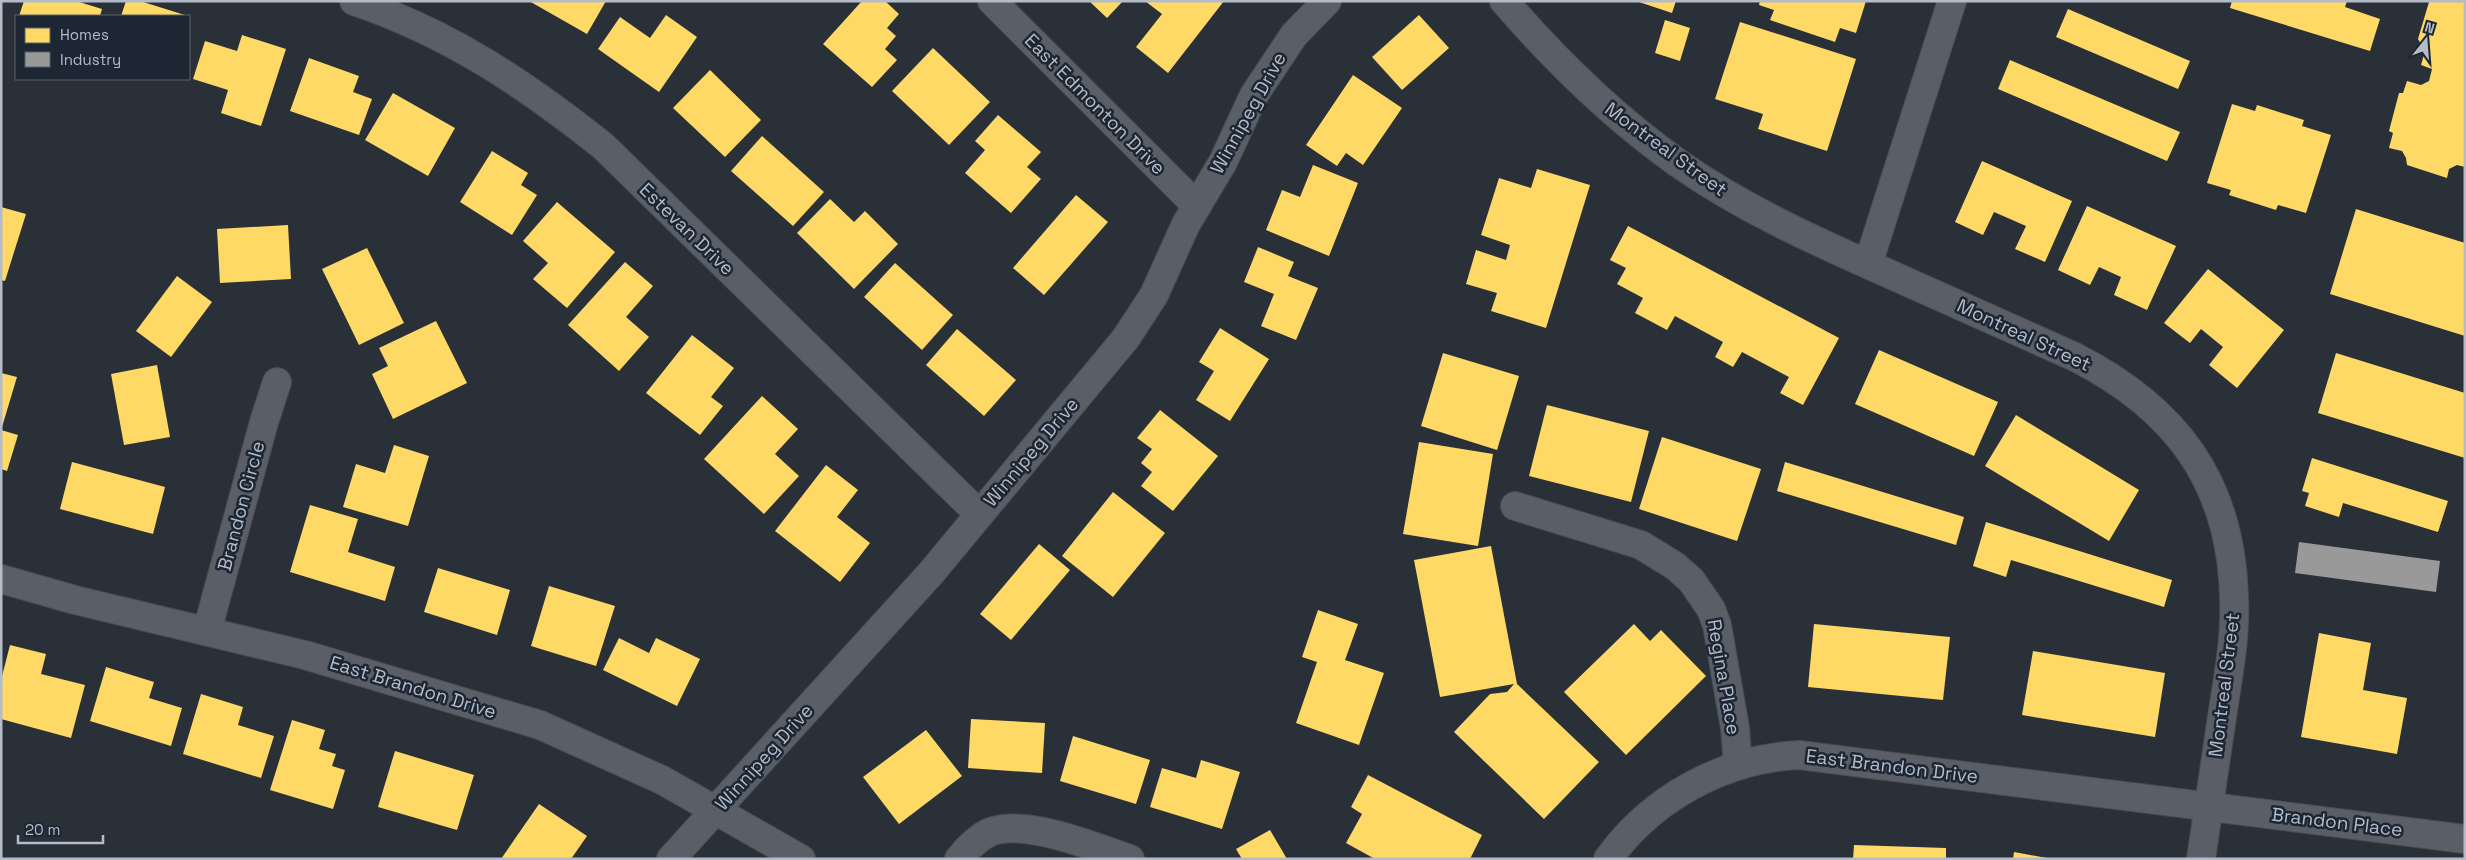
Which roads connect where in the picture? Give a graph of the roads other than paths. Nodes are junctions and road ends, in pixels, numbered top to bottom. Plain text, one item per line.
1 (354, 1) edge
2 (992, 1) edge
3 (1327, 1) edge
4 (1504, 1) edge
5 (1952, 1) edge
6 (1197, 206) junction
7 (1868, 264) junction
8 (277, 382) dead end
9 (1514, 506) dead end
10 (979, 514) junction
11 (1, 579) edge
12 (207, 631) junction
13 (1738, 765) junction
14 (2209, 806) junction
15 (716, 809) junction
16 (2465, 839) edge
17 (671, 859) edge
18 (802, 859) edge
19 (959, 859) edge
20 (1130, 859) edge
21 (1608, 859) edge
22 (2201, 859) edge

1 - 10 street, Estevan Drive
2 - 6 street, East Edmonton Drive
3 - 6 street, Winnipeg Drive
4 - 7 street, Montreal Street
5 - 7 street
6 - 10 street, Winnipeg Drive
7 - 14 street, Montreal Street
8 - 12 street, Brandon Circle
9 - 13 street, Regina Place
10 - 15 street, Winnipeg Drive
11 - 12 street, East Brandon Drive
12 - 15 street, East Brandon Drive
13 - 14 street, East Brandon Drive
13 - 21 street, East Brandon Drive
14 - 16 street, Brandon Place
14 - 22 street, Montreal Street
15 - 17 street, Winnipeg Drive
15 - 18 street, East Brandon Drive
19 - 20 street

